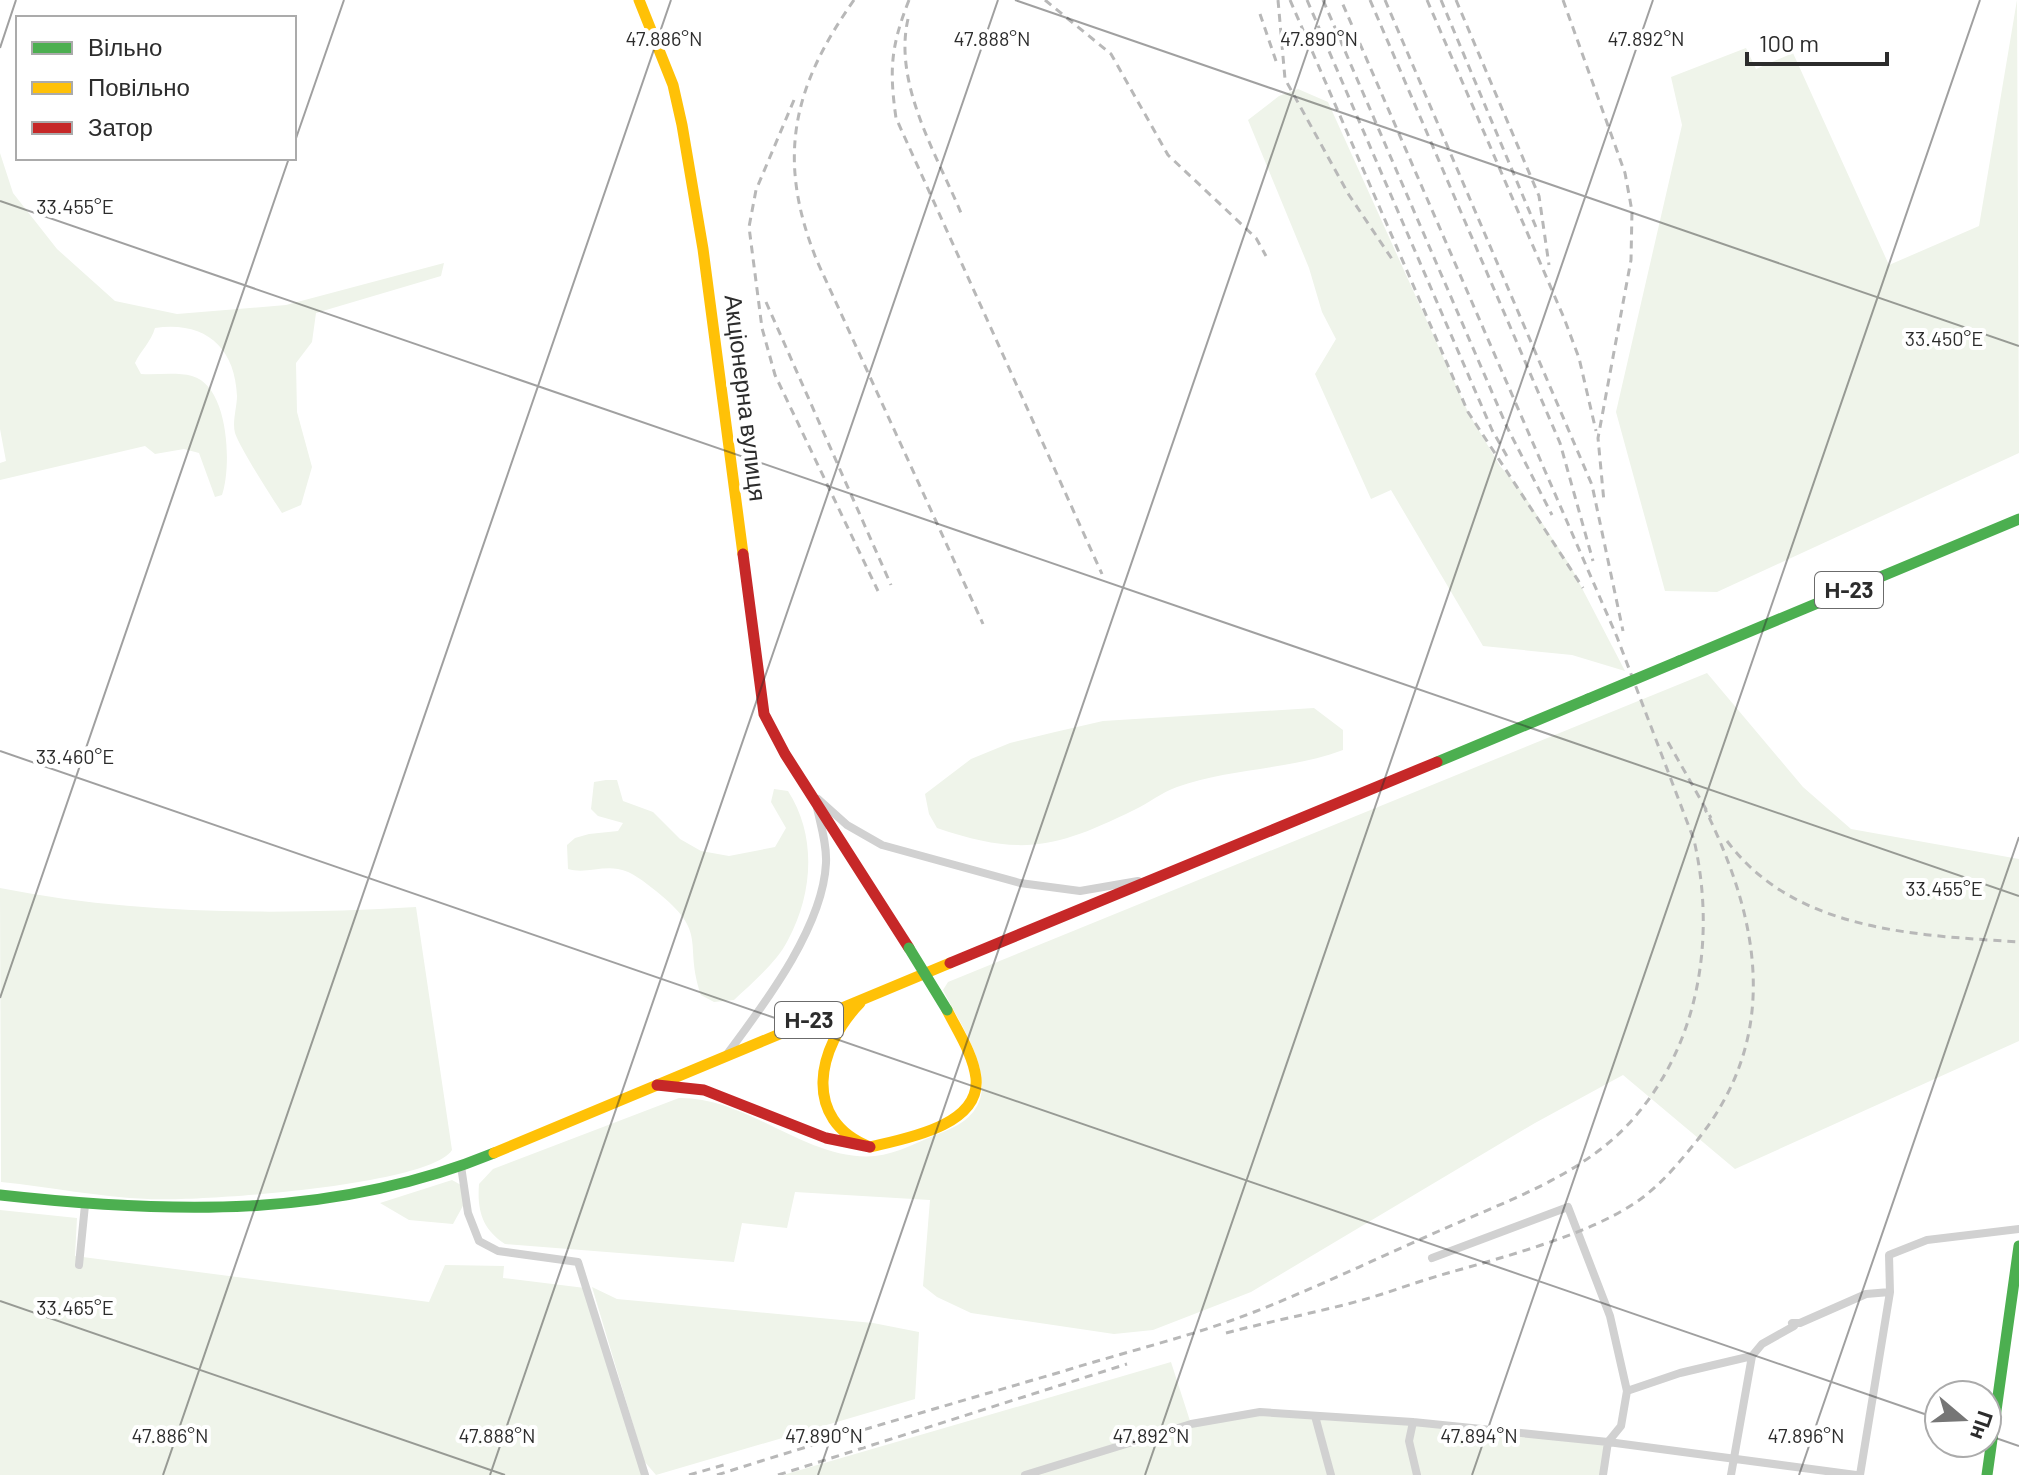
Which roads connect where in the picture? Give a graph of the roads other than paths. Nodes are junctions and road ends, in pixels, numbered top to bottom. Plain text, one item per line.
1 (639, 0) edge
2 (2019, 519) edge
3 (814, 796) junction
4 (1158, 876) junction
5 (867, 997) junction
6 (728, 1053) junction
7 (654, 1085) junction
8 (870, 1147) junction
9 (461, 1166) junction
10 (0, 1195) edge
11 (85, 1205) junction
12 (2019, 1229) edge
13 (2019, 1246) edge
14 (1432, 1258) dead end
15 (79, 1265) dead end
16 (1890, 1292) junction
17 (1752, 1356) junction
18 (1627, 1391) junction
19 (1315, 1416) junction
20 (1413, 1422) junction
21 (1608, 1442) junction
22 (1733, 1458) junction
23 (645, 1475) edge
24 (1025, 1475) edge
25 (1331, 1475) edge
26 (1417, 1475) edge
27 (1603, 1475) edge
28 (1731, 1475) edge
29 (1858, 1475) edge
30 (1987, 1475) edge

1 - 3 main road, Акціонерна вулиця
2 - 4 main road, Н-23, bridge
3 - 4 street
3 - 6 street
3 - 8 main road, Акціонерна вулиця, bridge
4 - 5 main road, Н-23
5 - 6 main road, Н-23
5 - 8 main road
6 - 7 main road, Н-23
7 - 8 main road
7 - 9 main road, Н-23
9 - 11 main road, Н-23
9 - 23 street
10 - 11 main road, Н-23
11 - 15 street
12 - 16 street
13 - 30 main road
14 - 18 street
16 - 17 street
16 - 29 street
17 - 18 street
17 - 22 street
18 - 21 street
19 - 20 street
19 - 24 street
19 - 25 street
20 - 21 street
20 - 26 street
21 - 22 street
21 - 27 street
22 - 28 street
22 - 29 street

